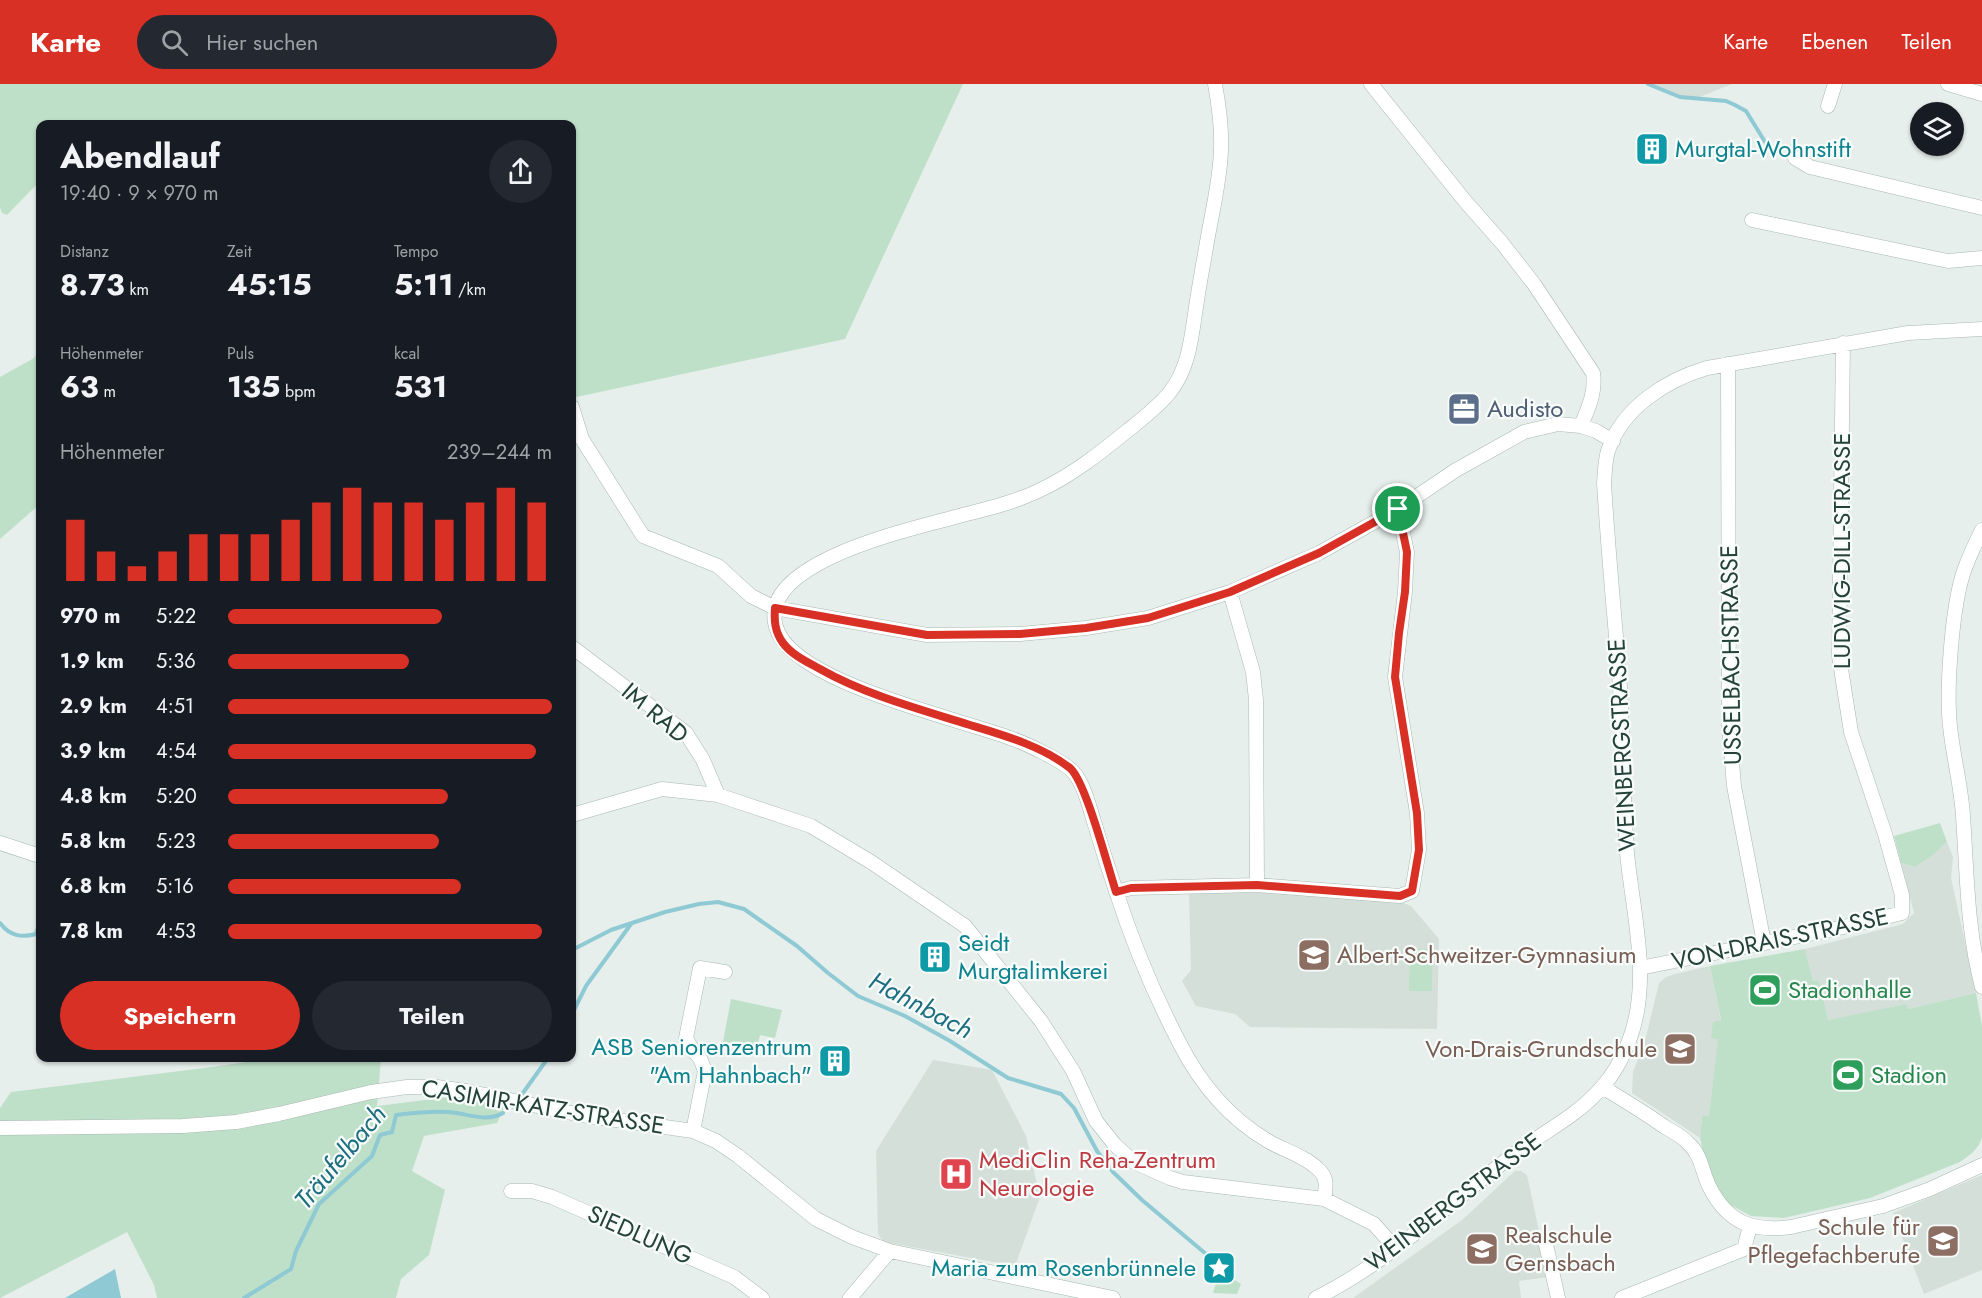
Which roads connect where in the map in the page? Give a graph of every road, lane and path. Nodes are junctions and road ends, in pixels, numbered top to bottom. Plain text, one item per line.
1 (1215, 84) edge
2 (1371, 84) edge
3 (1835, 84) edge
4 (1948, 84) edge
5 (1982, 94) edge
6 (1828, 106) dead end
7 (1796, 158) dead end
8 (1982, 208) edge
9 (1752, 220) dead end
10 (1982, 258) edge
11 (1982, 328) edge
12 (1843, 344) junction
13 (1728, 364) junction
14 (576, 420) edge
15 (1581, 426) junction
16 (1613, 441) junction
17 (1398, 509) junction
18 (1982, 530) edge
19 (1230, 592) junction
20 (775, 608) junction
21 (576, 650) edge
22 (718, 795) junction
23 (576, 814) edge
24 (0, 843) edge
25 (36, 855) edge
26 (1257, 885) junction
27 (1116, 892) junction
28 (1902, 895) joint
29 (1764, 943) junction
30 (1640, 968) junction
31 (725, 972) dead end
32 (1982, 987) edge
33 (1602, 1088) junction
34 (0, 1128) edge
35 (693, 1131) junction
36 (1982, 1165) edge
37 (511, 1191) dead end
38 (1324, 1199) junction
39 (1750, 1226) junction
40 (1545, 1240) dead end
41 (1395, 1248) junction
42 (890, 1251) junction
43 (762, 1298) edge
44 (850, 1298) edge
45 (1113, 1298) edge
46 (1316, 1298) edge
47 (1558, 1298) edge
48 (1622, 1298) edge

1 - 20 street
2 - 15 street
3 - 6 street
4 - 5 street
7 - 8 street
9 - 10 street
11 - 12 street, WEINBERGSTRASSE
12 - 13 street, WEINBERGSTRASSE
12 - 28 street, LUDWIG-DILL-STRASSE
13 - 16 street, WEINBERGSTRASSE
13 - 29 street, USSELBACHSTRASSE
14 - 20 street
15 - 16 street
15 - 17 street
16 - 30 street, WEINBERGSTRASSE
17 - 19 street
17 - 26 street
18 - 32 street
19 - 20 street
19 - 26 street
20 - 27 street
21 - 22 street, IM RAD
22 - 23 street
22 - 38 street
24 - 25 street
26 - 27 street
27 - 38 street
28 - 29 street, VON-DRAIS-STRASSE
29 - 30 street, VON-DRAIS-STRASSE
30 - 33 street, WEINBERGSTRASSE
31 - 35 street, CASIMIR-KATZ-STRASSE
33 - 39 street
33 - 41 street, WEINBERGSTRASSE
34 - 35 street, CASIMIR-KATZ-STRASSE
35 - 42 street, CASIMIR-KATZ-STRASSE
36 - 39 street
37 - 43 street, SIEDLUNG
38 - 41 street
39 - 48 street
40 - 47 street
41 - 46 street, WEINBERGSTRASSE
42 - 44 street
42 - 45 street, CASIMIR-KATZ-STRASSE

